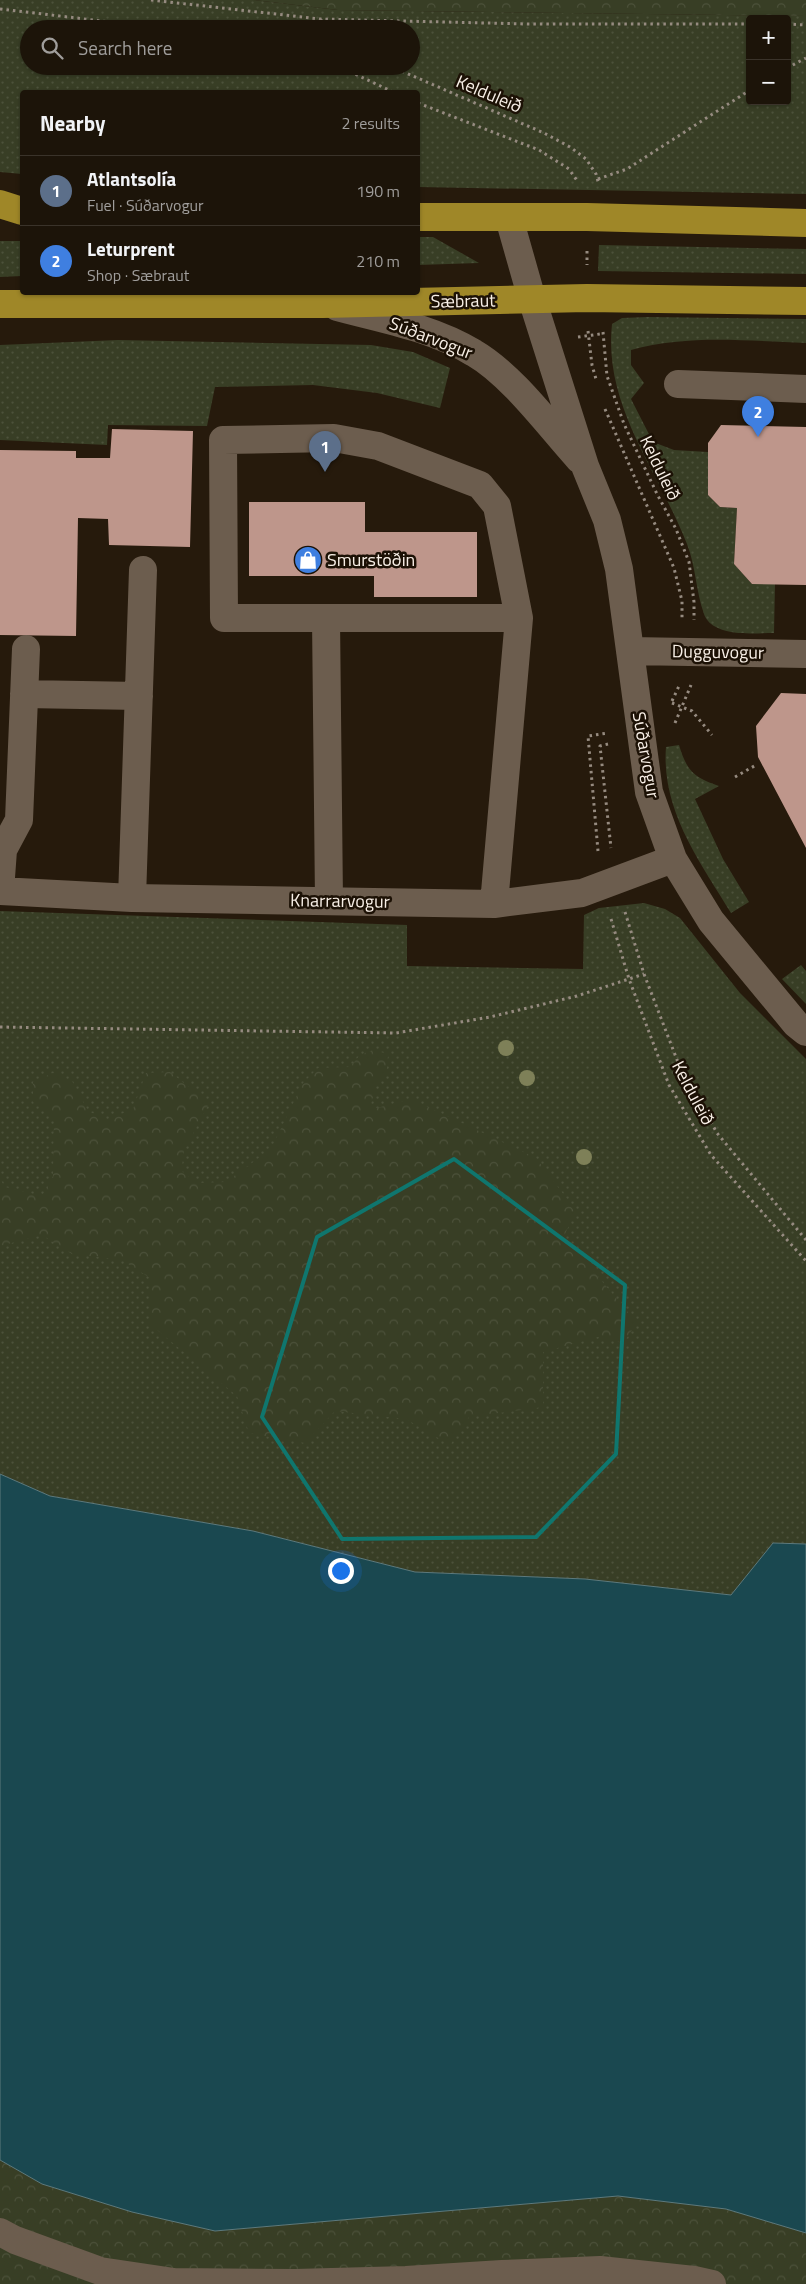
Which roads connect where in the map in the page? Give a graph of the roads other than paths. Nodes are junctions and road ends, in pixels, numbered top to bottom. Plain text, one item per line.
1 (0, 204) edge
2 (20, 210) edge
3 (0, 216) edge
4 (20, 216) edge
5 (420, 217) edge
6 (510, 218) junction
7 (806, 223) edge
8 (532, 299) junction
9 (806, 301) edge
10 (0, 304) edge
11 (323, 304) junction
12 (678, 384) dead end
13 (806, 389) edge
14 (585, 466) junction
15 (143, 570) dead end
16 (326, 618) junction
17 (519, 618) junction
18 (26, 649) dead end
19 (630, 651) junction
20 (806, 654) edge
21 (24, 694) junction
22 (139, 696) junction
23 (673, 859) junction
24 (0, 891) edge
25 (132, 898) junction
26 (329, 901) junction
27 (494, 904) junction
28 (806, 1032) edge
29 (0, 2232) edge
30 (712, 2284) edge

1 - 2 highway
3 - 4 highway
5 - 6 highway
6 - 7 highway
6 - 8 street, Súðarvogur
8 - 9 highway, Sæbraut
8 - 11 highway, Sæbraut
8 - 14 street, Súðarvogur
10 - 11 highway, Sæbraut
11 - 14 street, Súðarvogur
12 - 13 street
14 - 19 street, Súðarvogur
15 - 22 street
16 - 17 street
16 - 17 street
16 - 26 street
17 - 27 street
18 - 21 street
19 - 20 street, Dugguvogur
19 - 23 street, Súðarvogur
21 - 22 street
21 - 24 street
22 - 25 street
23 - 27 street, Knarrarvogur
23 - 28 street, Súðarvogur
24 - 25 street, Knarrarvogur
25 - 26 street, Knarrarvogur
26 - 27 street, Knarrarvogur
29 - 30 street

